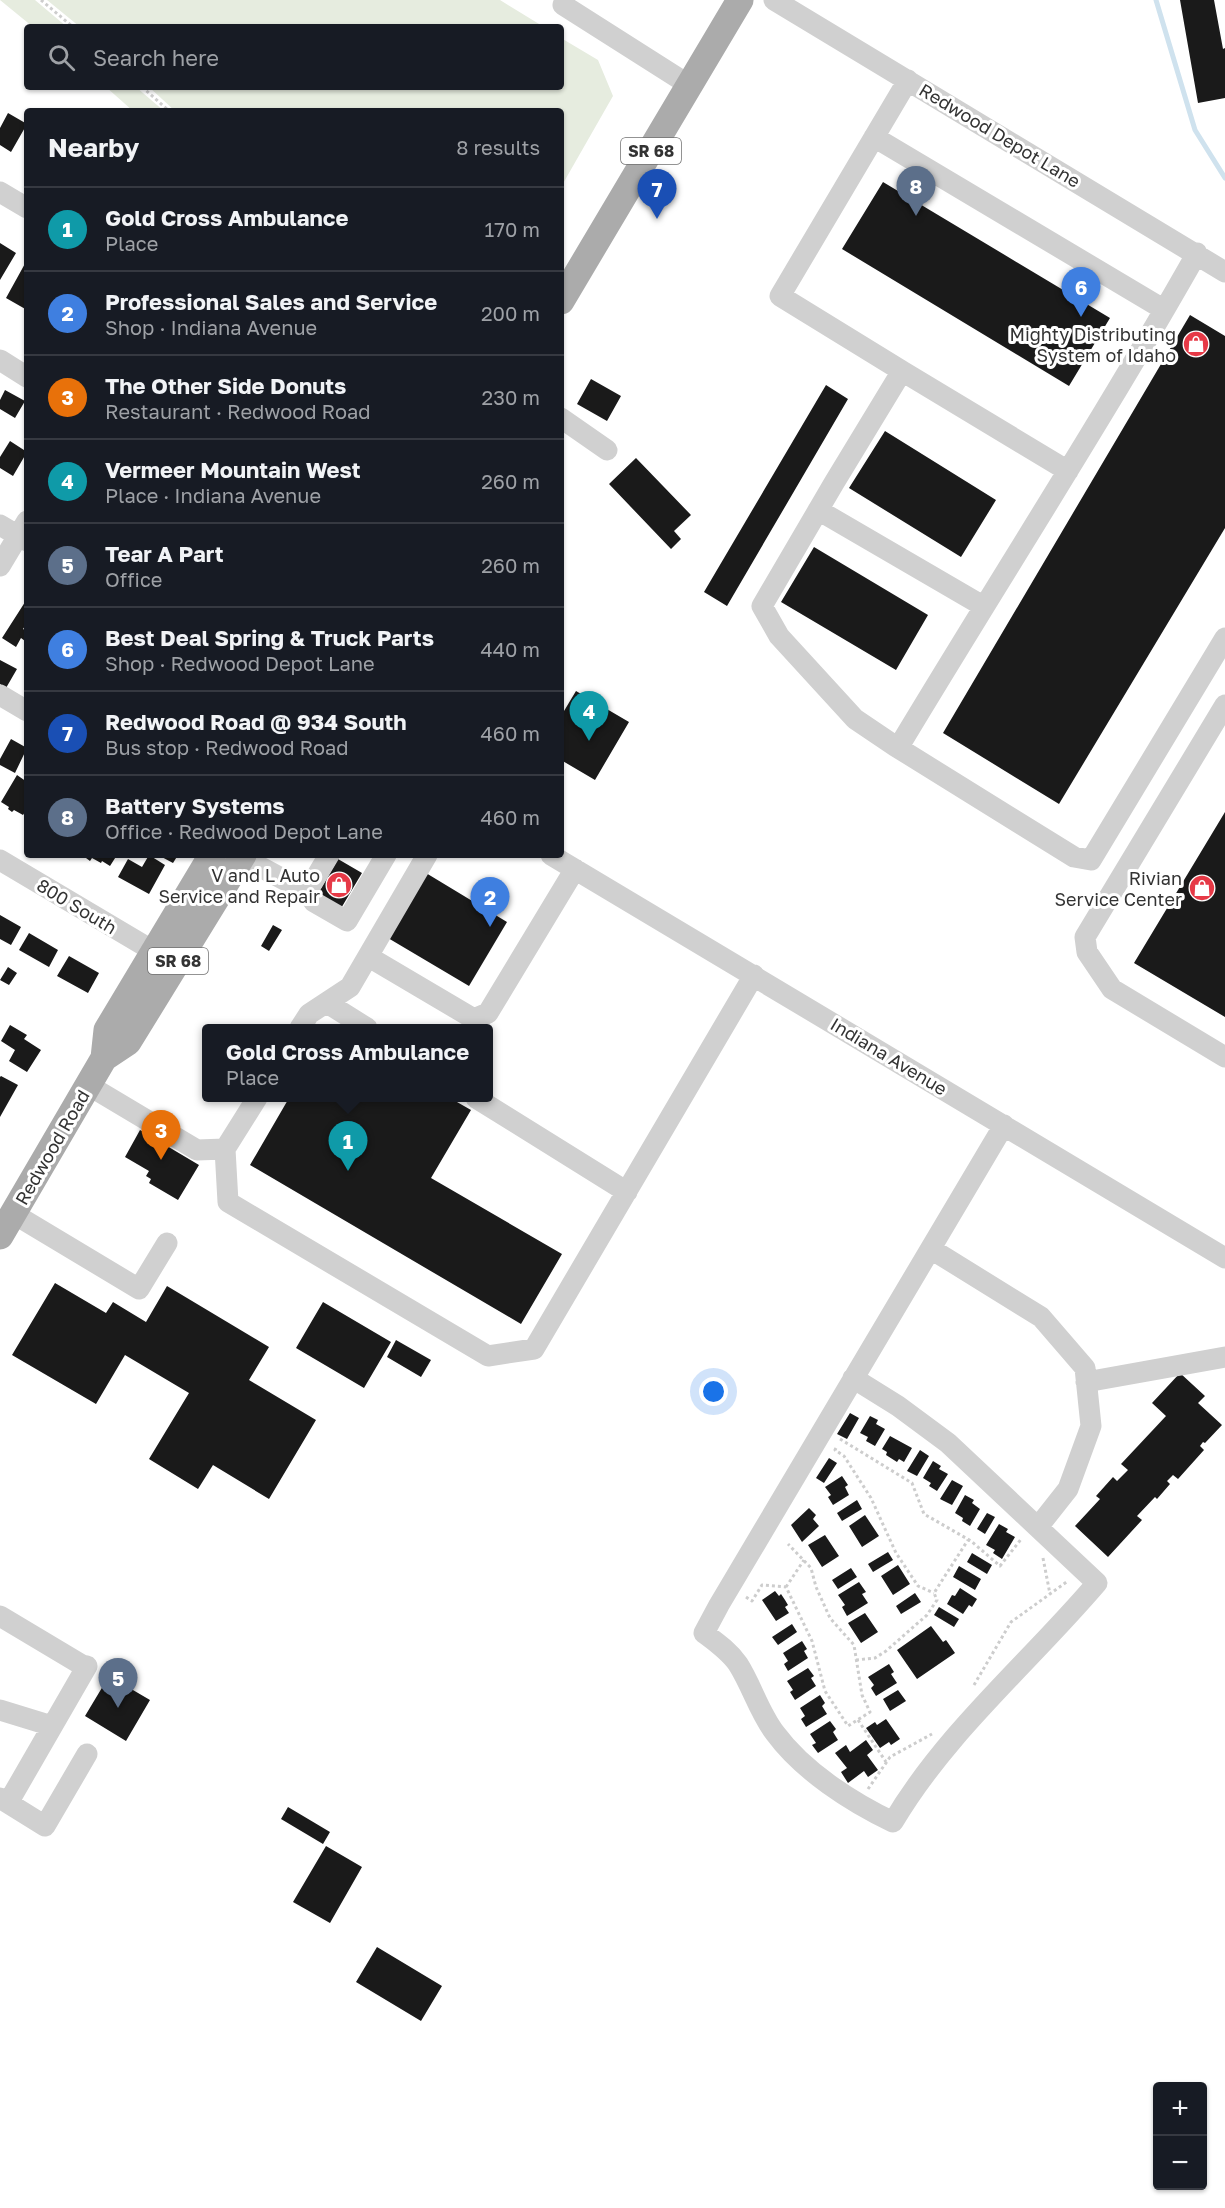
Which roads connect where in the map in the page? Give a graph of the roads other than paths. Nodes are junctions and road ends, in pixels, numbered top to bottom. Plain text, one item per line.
1 (740, 0) edge
2 (774, 0) edge
3 (564, 2) edge
4 (908, 80) junction
5 (689, 85) junction
6 (874, 137) junction
7 (0, 192) edge
8 (24, 206) edge
9 (1197, 253) junction
10 (1225, 272) edge
11 (564, 296) edge
12 (1163, 309) junction
13 (0, 360) edge
14 (902, 371) junction
15 (24, 375) edge
16 (564, 420) edge
17 (607, 450) dead end
18 (1068, 471) junction
19 (818, 510) junction
20 (18, 531) edge
21 (0, 566) edge
22 (983, 606) junction
23 (1225, 638) edge
24 (0, 695) edge
25 (1225, 705) edge
26 (24, 709) edge
27 (898, 748) junction
28 (210, 858) edge
29 (242, 858) edge
30 (247, 858) edge
31 (326, 858) edge
32 (384, 858) edge
33 (425, 858) edge
34 (556, 858) edge
35 (0, 860) edge
36 (575, 869) junction
37 (307, 892) junction
38 (155, 952) junction
39 (369, 957) junction
40 (754, 975) junction
41 (327, 1003) junction
42 (303, 1024) edge
43 (359, 1024) edge
44 (1225, 1057) edge
45 (104, 1058) junction
46 (88, 1085) junction
47 (254, 1102) edge
48 (482, 1102) edge
49 (1004, 1125) junction
50 (225, 1149) junction
51 (627, 1192) junction
52 (7, 1225) edge
53 (166, 1243) dead end
54 (931, 1248) junction
55 (1225, 1258) edge
56 (1225, 1357) edge
57 (853, 1378) junction
58 (1086, 1382) junction
59 (1031, 1530) junction
60 (0, 1616) edge
61 (0, 1710) edge
62 (52, 1726) junction
63 (87, 1754) dead end
64 (4, 1801) edge

1 - 5 main road, SR 68
2 - 4 street, Redwood Depot Lane
3 - 5 street
4 - 6 street
4 - 9 street, Redwood Depot Lane
5 - 11 main road, SR 68
6 - 12 street
6 - 14 street
7 - 8 street
9 - 10 street, Redwood Depot Lane
9 - 12 street
12 - 18 street
13 - 15 street
14 - 18 street
14 - 19 street
16 - 17 street
18 - 22 street
19 - 22 street
19 - 27 street
20 - 21 street
22 - 27 street
23 - 27 street
24 - 26 street
25 - 44 street
28 - 38 main road, Redwood Road / SR 68
29 - 45 main road, Redwood Road / SR 68
30 - 37 street
31 - 37 street
32 - 37 street
33 - 39 street
34 - 36 street, Indiana Avenue
35 - 38 street, 800 South
36 - 39 street
36 - 40 street, Indiana Avenue
38 - 45 main road, Redwood Road / SR 68
39 - 41 street
40 - 49 street, Indiana Avenue
40 - 51 street
41 - 42 street
41 - 43 street
45 - 46 main road, Redwood Road / SR 68
46 - 50 street
46 - 52 main road, Redwood Road / SR 68
47 - 50 street
48 - 51 street
49 - 54 street
49 - 55 street, Indiana Avenue
50 - 51 street
52 - 53 street
54 - 57 street
54 - 58 street
56 - 58 street
57 - 59 street
57 - 59 street
58 - 59 street
60 - 62 street
61 - 62 street
62 - 64 street
63 - 64 street

